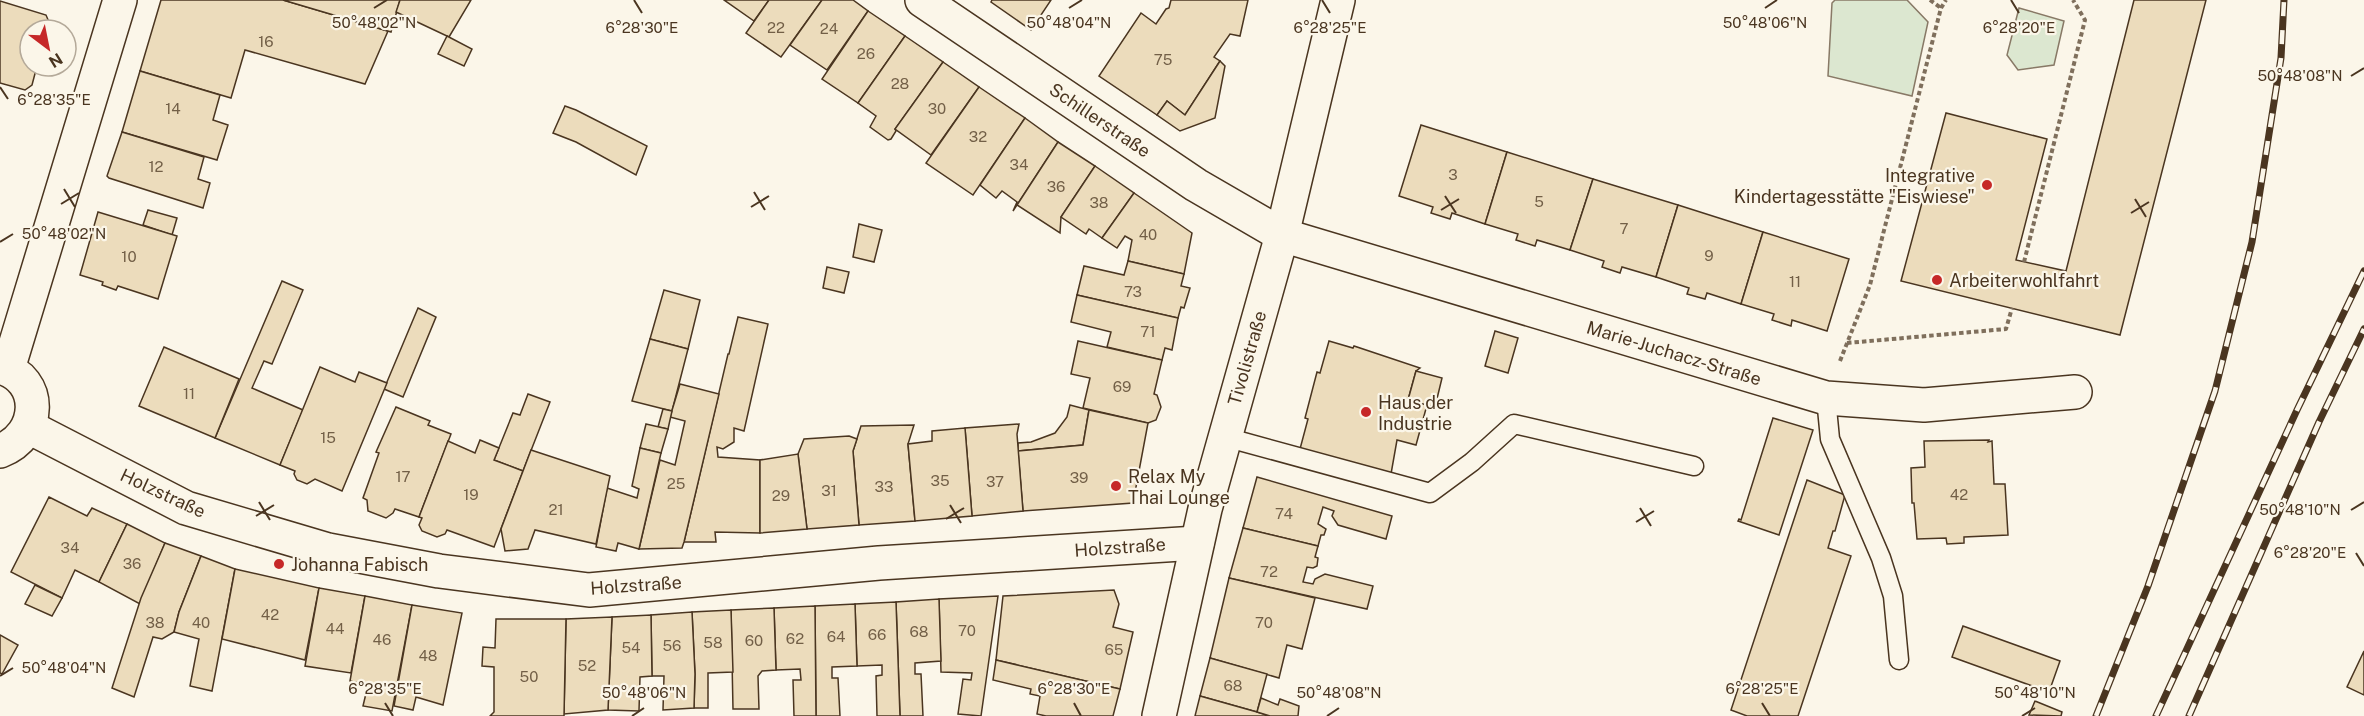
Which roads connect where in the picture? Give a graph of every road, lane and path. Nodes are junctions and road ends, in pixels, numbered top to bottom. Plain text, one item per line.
1 (120, 0) edge
2 (922, 0) edge
3 (1338, 0) edge
4 (1930, 0) edge
5 (1946, 0) edge
6 (2073, 0) edge
7 (1941, 8) junction
8 (1282, 235) junction
9 (2024, 262) dead end
10 (2012, 308) dead end
11 (1847, 343) junction
12 (4, 368) edge
13 (2075, 392) dead end
14 (1826, 398) junction
15 (29, 427) junction
16 (1225, 437) junction
17 (0, 452) edge
18 (1694, 465) dead end
19 (1197, 543) junction
20 (1899, 660) dead end
21 (1159, 716) edge

1 - 12 street
2 - 8 street, Schillerstraße
3 - 8 street, Tivolistraße
4 - 7 path
5 - 7 path
6 - 9 path
7 - 11 path
8 - 14 street, Marie-Juchacz-Straße
8 - 16 street, Tivolistraße
10 - 11 path
11 - 14 path
12 - 15 street
13 - 14 street, Marie-Juchacz-Straße
14 - 20 lane
15 - 17 street
15 - 19 street, Holzstraße
16 - 18 lane
16 - 19 street, Tivolistraße
19 - 21 street, Tivolistraße

